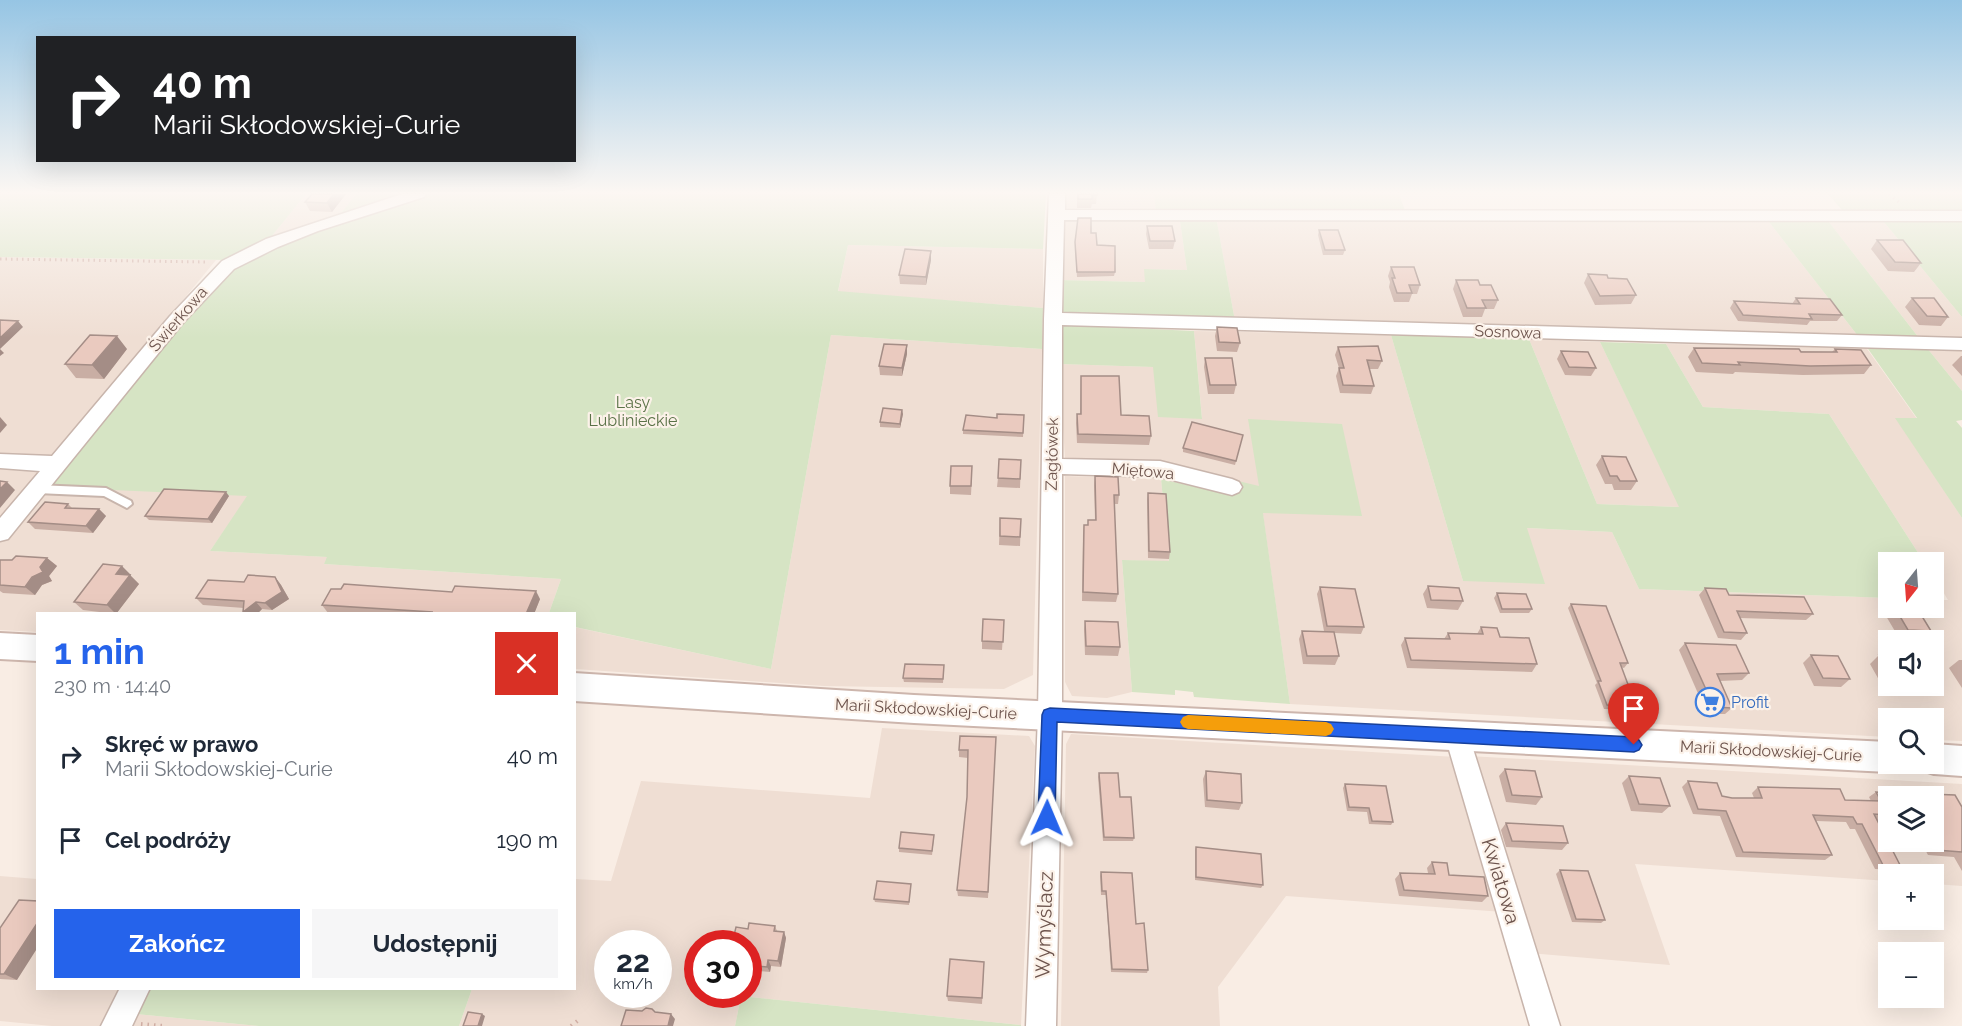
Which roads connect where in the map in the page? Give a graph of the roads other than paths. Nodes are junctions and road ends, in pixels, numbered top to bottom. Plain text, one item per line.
1 (275, 242) edge
2 (1056, 242) edge
3 (1053, 319) junction
4 (1962, 344) edge
5 (0, 461) edge
6 (55, 464) junction
7 (1052, 466) junction
8 (1232, 487) dead end
9 (37, 489) junction
10 (127, 504) dead end
11 (0, 533) edge
12 (0, 646) edge
13 (36, 648) edge
14 (576, 687) edge
15 (1050, 715) junction
16 (1457, 736) junction
17 (1878, 757) edge
18 (1944, 760) edge
19 (1962, 761) edge
20 (135, 990) edge
21 (116, 1026) edge
22 (1041, 1026) edge
23 (1545, 1026) edge

1 - 6 street, Świerkowa
2 - 3 street, Zagłówek
3 - 4 street, Sosnowa
3 - 7 street, Zagłówek
5 - 6 street
6 - 9 street, Świerkowa
7 - 8 street, Miętowa
7 - 15 street, Zagłówek
9 - 10 lane
9 - 11 street, Świerkowa
12 - 13 street
14 - 15 street, Marii Skłodowskiej-Curie
15 - 16 street, Marii Skłodowskiej-Curie
15 - 22 street, Wymyślacz
16 - 17 street, Marii Skłodowskiej-Curie
16 - 23 street, Kwiatowa
18 - 19 street
20 - 21 street

